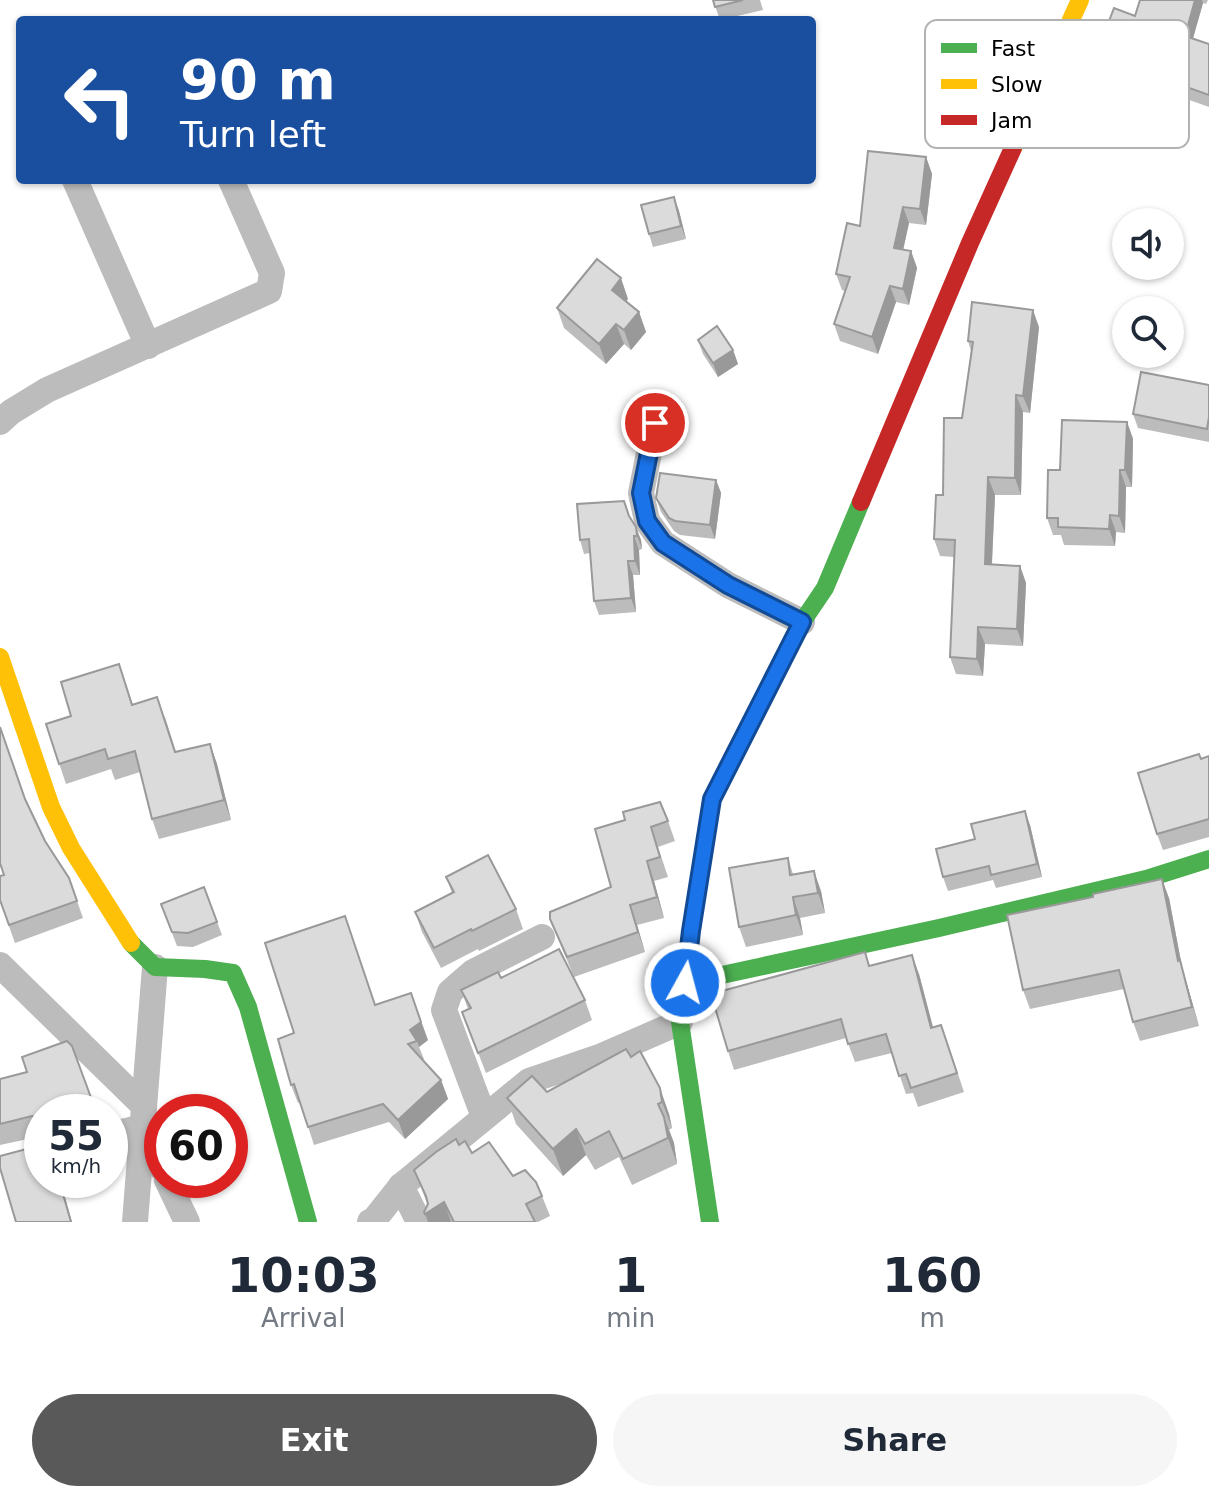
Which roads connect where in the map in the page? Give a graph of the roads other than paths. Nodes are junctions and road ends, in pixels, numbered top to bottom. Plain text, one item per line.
1 (1080, 0) edge
2 (1071, 20) edge
3 (1013, 148) edge
4 (77, 184) edge
5 (233, 184) edge
6 (148, 346) junction
7 (0, 422) edge
8 (655, 423) dead end
9 (802, 622) junction
10 (0, 657) edge
11 (1209, 859) edge
12 (542, 937) dead end
13 (0, 965) edge
14 (155, 967) junction
15 (685, 983) junction
16 (680, 1022) junction
17 (143, 1116) junction
18 (484, 1117) junction
19 (128, 1125) edge
20 (401, 1186) junction
21 (176, 1198) edge
22 (135, 1222) edge
23 (187, 1222) edge
24 (308, 1222) edge
25 (370, 1222) edge
26 (419, 1222) edge
27 (710, 1222) edge

1 - 2 main road
3 - 9 main road
4 - 6 street
5 - 6 street
6 - 7 street
8 - 9 street
9 - 15 main road
10 - 14 main road
11 - 15 main road
12 - 18 street
13 - 17 street
14 - 17 street
14 - 24 main road
15 - 16 main road
16 - 18 street
16 - 27 main road
17 - 19 street
17 - 22 street
18 - 20 street
20 - 25 street
20 - 26 street
21 - 23 street

